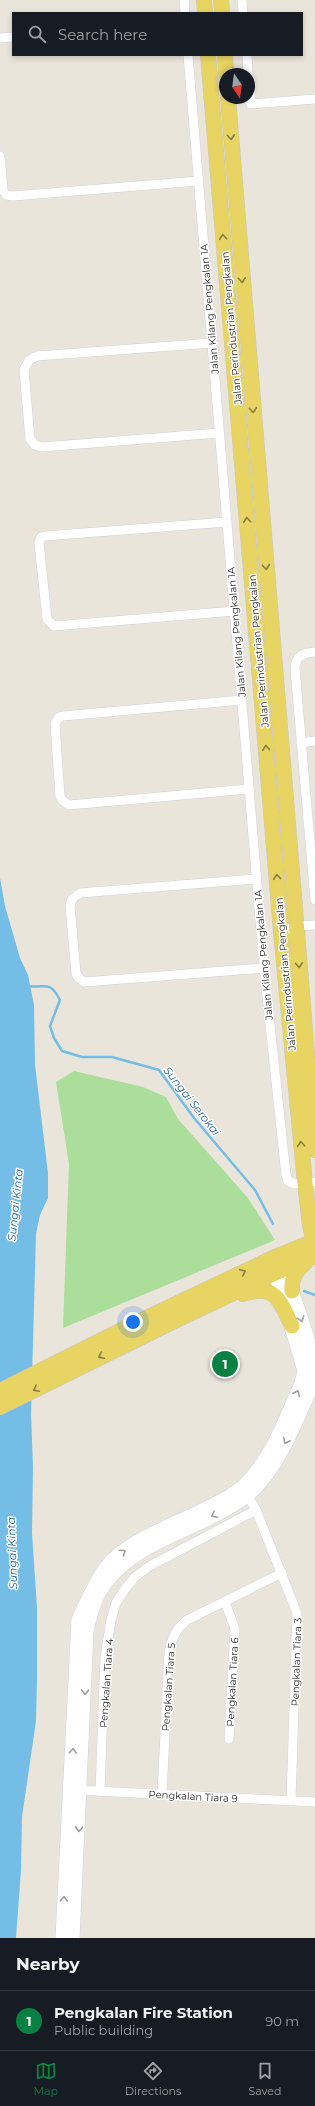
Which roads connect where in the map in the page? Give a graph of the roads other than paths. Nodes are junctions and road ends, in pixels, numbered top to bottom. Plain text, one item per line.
1 (184, 0) edge
2 (204, 0) edge
3 (221, 0) edge
4 (242, 0) edge
5 (185, 12) edge
6 (205, 12) edge
7 (222, 12) edge
8 (243, 12) edge
9 (12, 37) edge
10 (0, 38) edge
11 (188, 56) edge
12 (208, 56) edge
13 (225, 56) edge
14 (247, 56) edge
15 (226, 68) edge
16 (248, 68) edge
17 (315, 99) edge
18 (228, 104) edge
19 (255, 104) edge
20 (0, 156) edge
21 (198, 181) junction
22 (212, 343) junction
23 (220, 433) junction
24 (227, 522) junction
25 (239, 548) junction
26 (270, 607) junction
27 (254, 609) junction
28 (235, 611) junction
29 (315, 652) edge
30 (242, 700) junction
31 (315, 741) edge
32 (301, 742) junction
33 (249, 789) junction
34 (312, 833) edge
35 (256, 878) junction
36 (315, 900) edge
37 (315, 924) edge
38 (296, 926) junction
39 (281, 932) junction
40 (264, 968) junction
41 (315, 1150) edge
42 (310, 1183) edge
43 (308, 1217) junction
44 (314, 1248) edge
45 (292, 1250) junction
46 (278, 1266) junction
47 (211, 1287) junction
48 (292, 1291) junction
49 (211, 1304) junction
50 (164, 1326) junction
51 (292, 1326) junction
52 (302, 1339) junction
53 (66, 1357) junction
54 (0, 1391) edge
55 (0, 1407) edge
56 (245, 1491) junction
57 (256, 1510) junction
58 (282, 1573) junction
59 (225, 1602) junction
60 (229, 1739) dead end
61 (76, 1790) junction
62 (100, 1791) junction
63 (162, 1794) junction
64 (291, 1801) junction
65 (315, 1802) edge
66 (62, 1938) edge
67 (74, 1938) edge

1 - 5 street
2 - 6 main road
3 - 7 main road
4 - 8 street
9 - 10 street
11 - 21 street, Jalan Kilang Pengkalan 1A
25 -> 12 main road, Jalan Perindustrian Pengkalan
13 - 15 main road
14 - 16 street
17 - 19 street
18 -> 26 main road, Jalan Perindustrian Pengkalan
20 - 21 street
21 - 22 street, Jalan Kilang Pengkalan 1A
22 - 23 street, Jalan Kilang Pengkalan 1A
22 - 23 street
23 - 24 street, Jalan Kilang Pengkalan 1A
24 - 25 street, Jalan Kilang Pengkalan 1A
24 - 28 street
25 - 27 main road, Jalan Perindustrian Pengkalan
25 - 28 street, Jalan Kilang Pengkalan 1A
26 - 27 main road
26 - 38 main road, Jalan Perindustrian Pengkalan
39 -> 27 main road, Jalan Perindustrian Pengkalan
28 - 30 street, Jalan Kilang Pengkalan 1A
29 - 32 street
30 - 33 street, Jalan Kilang Pengkalan 1A
30 - 33 street
31 - 32 street
32 - 34 street
33 - 35 street, Jalan Kilang Pengkalan 1A
34 - 36 street
35 - 40 street, Jalan Kilang Pengkalan 1A
35 - 40 street
37 - 38 street
38 - 39 street
38 -> 41 main road, Jalan Perindustrian Pengkalan
42 -> 39 main road, Jalan Perindustrian Pengkalan
40 - 42 street, Jalan Kilang Pengkalan 1A
42 - 43 main road, Jalan Perindustrian Pengkalan
43 - 44 main road, Jalan Perindustrian Pengkalan
43 - 45 main road
44 - 45 main road
44 - 46 main road
44 - 48 main road
45 - 46 main road
47 -> 46 main road
46 - 48 street
46 - 49 main road
46 - 51 street
47 - 50 main road
47 - 53 main road
48 -> 52 street
49 - 50 main road
49 - 51 main road
50 - 53 main road
50 -> 55 main road
51 - 52 street
52 - 56 street
53 - 54 main road
56 - 57 street, Pengkalan Tiara 3
56 - 61 street
57 - 58 street, Pengkalan Tiara 3
57 - 62 street, Pengkalan Tiara 4
58 - 59 street, Pengkalan Tiara 5
58 - 64 street, Pengkalan Tiara 3
59 - 60 street, Pengkalan Tiara 6
59 - 63 street, Pengkalan Tiara 5
61 - 62 street, Pengkalan Tiara 9
66 -> 61 street
61 -> 67 street
62 - 63 street, Pengkalan Tiara 9
63 - 64 street, Pengkalan Tiara 9
64 - 65 street, Pengkalan Tiara 9

